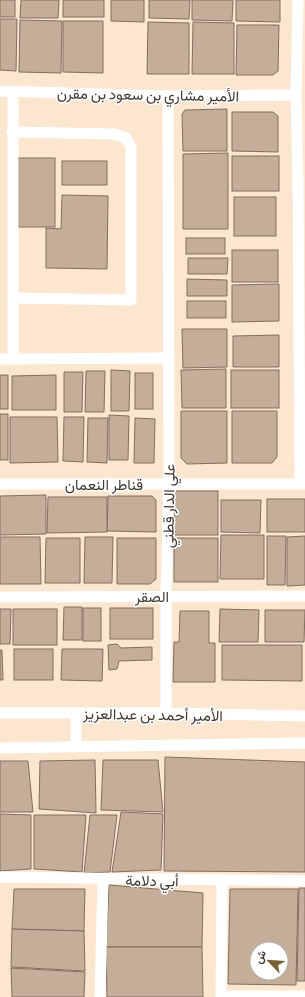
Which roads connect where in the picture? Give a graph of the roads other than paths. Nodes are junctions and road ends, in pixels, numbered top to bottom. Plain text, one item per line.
1 (298, 0) edge
2 (0, 91) edge
3 (13, 91) junction
4 (296, 95) junction
5 (168, 96) junction
6 (12, 132) junction
7 (301, 181) edge
8 (13, 298) junction
9 (302, 304) edge
10 (0, 358) edge
11 (13, 358) junction
12 (169, 358) junction
13 (169, 483) junction
14 (0, 484) edge
15 (303, 484) edge
16 (166, 596) junction
17 (305, 596) edge
18 (0, 597) edge
19 (0, 713) edge
20 (76, 713) junction
21 (166, 713) junction
22 (305, 716) edge
23 (305, 743) edge
24 (76, 747) junction
25 (0, 748) edge
26 (0, 877) edge
27 (103, 880) junction
28 (222, 881) junction
29 (305, 882) edge
30 (221, 996) edge
31 (305, 996) edge
32 (100, 997) edge

1 - 4 street
2 - 3 street, الأمير مشاري بن سعود بن مقرن
3 - 5 street, الأمير مشاري بن سعود بن مقرن
3 - 6 street
4 - 5 street, الأمير مشاري بن سعود بن مقرن
4 - 7 street
5 - 12 street, علي الدار قطني
6 - 8 street
6 - 8 street
7 - 9 street
8 - 11 street
9 - 15 street
10 - 11 street
11 - 12 street
12 - 13 street, علي الدار قطني
13 - 14 street, قناطر النعمان
13 - 15 street, قناطر النعمان
13 - 16 street, علي الدار قطني
16 - 17 street, الصقر
16 - 18 street, الصقر
16 - 21 street, علي الدار قطني
19 - 20 street, الأمير أحمد بن عبدالعزيز
20 - 21 street, الأمير أحمد بن عبدالعزيز
20 - 24 street
21 - 22 street, الأمير أحمد بن عبدالعزيز
23 - 24 street, الأمير أحمد بن عبدالعزيز
24 - 25 street, الأمير أحمد بن عبدالعزيز
26 - 27 street, أبي دلامة
27 - 28 street, أبي دلامة
27 - 32 street
28 - 29 street, أبي دلامة
28 - 30 street
30 - 31 street

